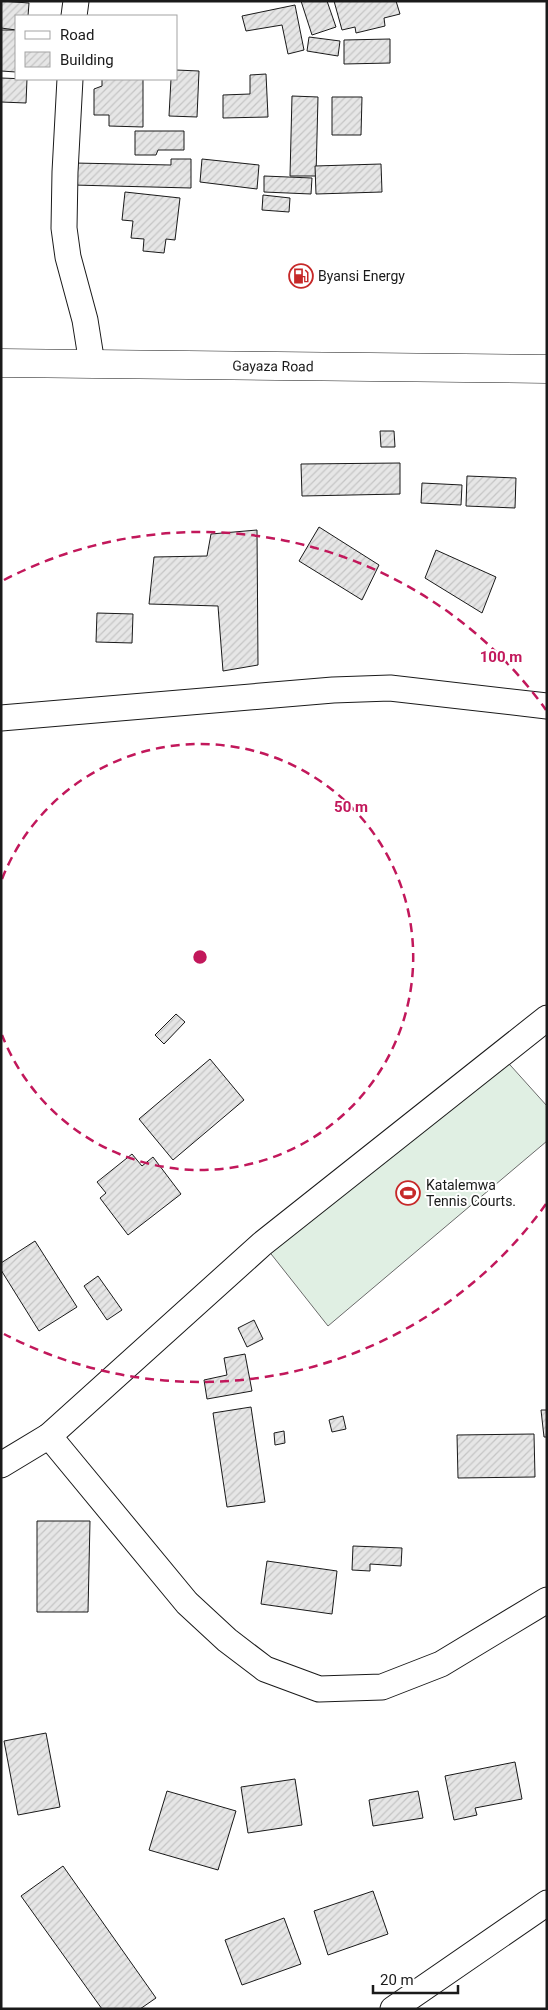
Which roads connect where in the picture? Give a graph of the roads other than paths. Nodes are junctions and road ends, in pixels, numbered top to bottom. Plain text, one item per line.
1 (76, 1) edge
2 (74, 15) edge
3 (70, 80) edge
4 (1, 363) edge
5 (92, 364) junction
6 (547, 369) edge
7 (547, 706) edge
8 (1, 718) edge
9 (547, 1018) edge
10 (49, 1436) junction
11 (1, 1465) edge
12 (547, 1600) edge
13 (547, 1903) edge
14 (393, 2009) edge

1 - 2 street
3 - 5 street
4 - 5 main road, Gayaza Road
5 - 6 main road, Gayaza Road
7 - 8 street
9 - 10 street
10 - 11 street
10 - 12 street
13 - 14 street

